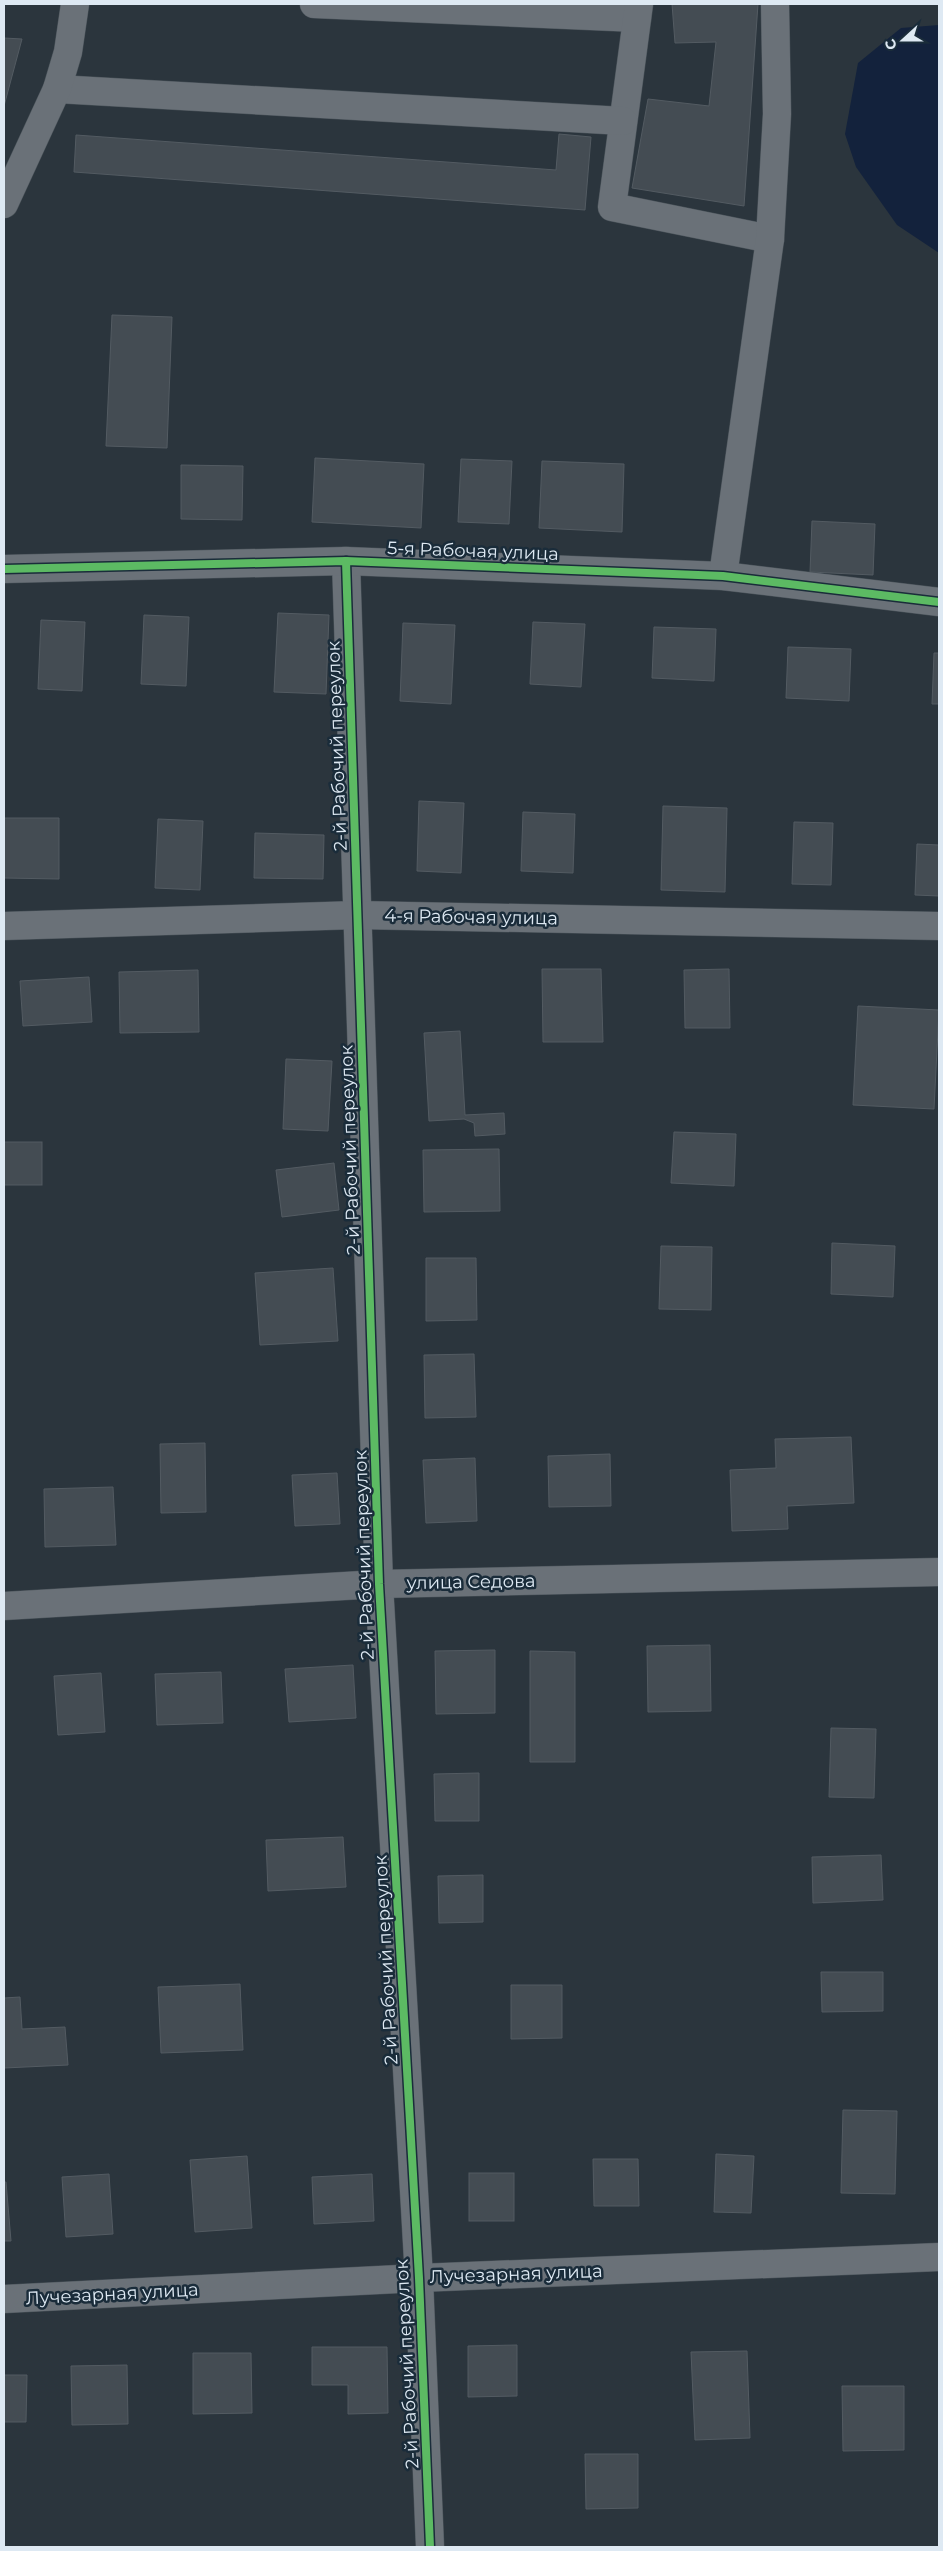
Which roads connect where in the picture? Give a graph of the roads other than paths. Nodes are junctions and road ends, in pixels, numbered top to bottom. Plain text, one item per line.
1 (75, 4) edge
2 (314, 4) edge
3 (775, 4) edge
4 (638, 11) edge
5 (58, 89) junction
6 (623, 121) junction
7 (4, 204) edge
8 (770, 239) junction
9 (346, 561) junction
10 (4, 569) edge
11 (723, 576) junction
12 (939, 602) edge
13 (357, 915) junction
14 (4, 926) edge
15 (939, 926) edge
16 (939, 1572) edge
17 (379, 1584) junction
18 (4, 1606) edge
19 (939, 2257) edge
20 (419, 2278) junction
21 (4, 2299) edge
22 (430, 2547) edge

1 - 5 street
2 - 4 street
3 - 8 street
4 - 6 street
5 - 6 street
5 - 7 street
6 - 8 street
8 - 11 street
9 - 10 street, 5-я Рабочая улица
9 - 11 street, 5-я Рабочая улица
9 - 13 street, 2-й Рабочий переулок
11 - 12 street, 5-я Рабочая улица
13 - 14 street, 4-я Рабочая улица
13 - 15 street, 4-я Рабочая улица
13 - 17 street, 2-й Рабочий переулок
16 - 17 street, улица Седова
17 - 18 street, улица Седова
17 - 20 street, 2-й Рабочий переулок
19 - 20 street, Лучезарная улица
20 - 21 street, Лучезарная улица
20 - 22 street, 2-й Рабочий переулок

